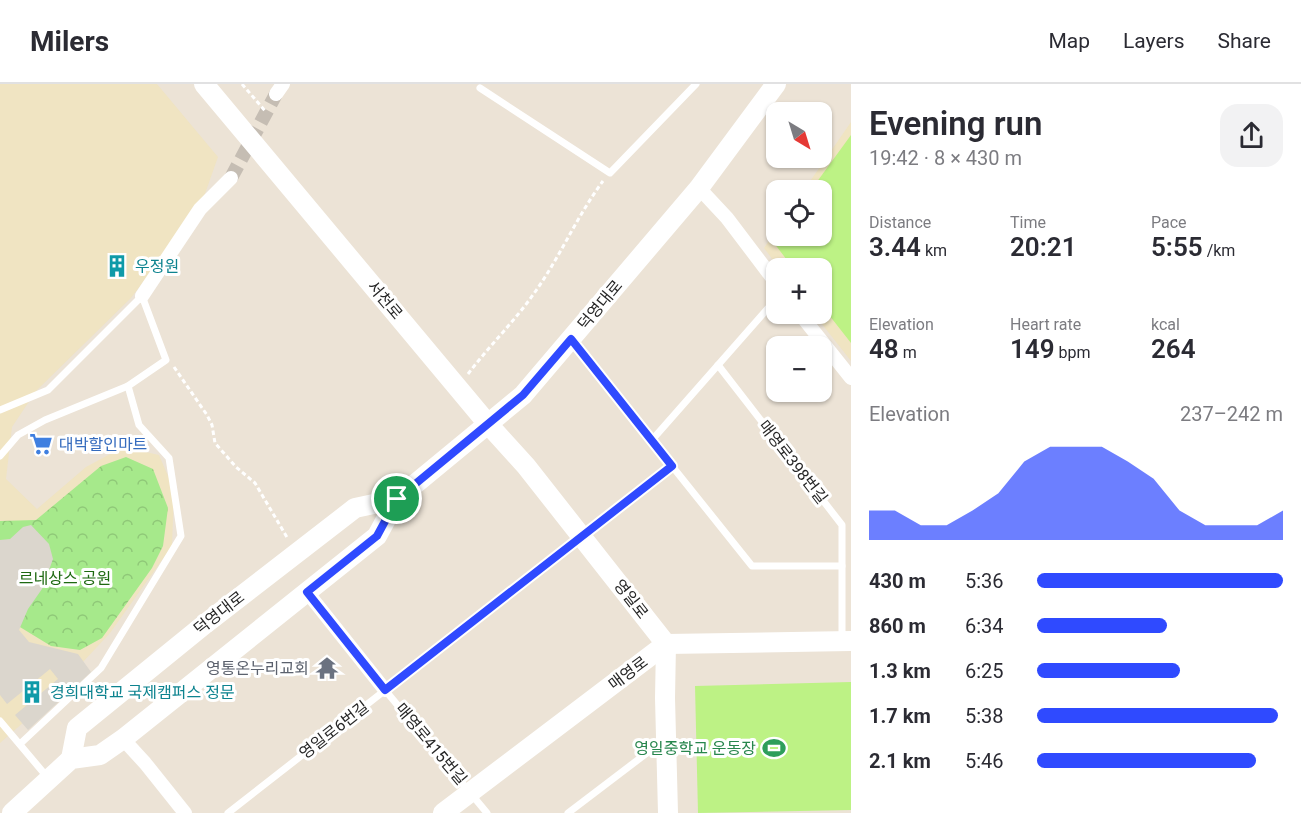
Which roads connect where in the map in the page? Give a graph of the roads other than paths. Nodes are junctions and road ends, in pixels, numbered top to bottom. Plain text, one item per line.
1 (696, 84) edge
2 (776, 84) edge
3 (480, 88) dead end
4 (208, 89) edge
5 (231, 178) tunnel mouth
6 (699, 188) junction
7 (766, 269) edge
8 (142, 296) junction
9 (766, 310) edge
10 (808, 324) edge
11 (571, 339) junction
12 (718, 365) junction
13 (851, 378) edge
14 (128, 386) junction
15 (0, 410) edge
16 (488, 424) junction
17 (652, 440) junction
18 (0, 456) edge
19 (672, 466) junction
20 (397, 499) junction
21 (582, 537) junction
22 (842, 566) junction
23 (307, 592) junction
24 (846, 641) edge
25 (666, 644) junction
26 (385, 690) junction
27 (0, 721) edge
28 (667, 737) junction
29 (123, 739) junction
30 (20, 744) junction
31 (71, 759) junction
32 (48, 778) junction
33 (471, 792) junction
34 (12, 813) edge
35 (184, 813) edge
36 (228, 813) edge
37 (443, 813) edge
38 (487, 813) edge
39 (568, 813) edge
40 (668, 813) edge

1 - 3 lane
2 - 6 main road, 덕영대로
4 - 16 main road, 서천로
5 - 8 street
6 - 7 street
6 - 11 main road, 덕영대로
8 - 14 lane
8 - 15 lane
9 - 12 lane
10 - 13 street
11 - 16 main road, 덕영대로
11 - 17 lane
12 - 17 lane
12 - 22 lane, 매영로398번길
14 - 18 lane
14 - 30 lane
16 - 20 main road, 덕영대로
16 - 21 main road, 영일로
17 - 19 lane
19 - 21 lane, 영일로6번길
19 - 22 lane
20 - 23 main road, 덕영대로
20 - 31 main road, 덕영대로
21 - 25 main road, 영일로
21 - 26 lane, 영일로6번길
22 - 24 lane, 매영로398번길
23 - 26 street, 매영로415번길
23 - 29 main road, 덕영대로
24 - 25 main road
25 - 28 main road
25 - 33 main road, 매영로
26 - 33 lane, 매영로415번길
26 - 36 lane, 영일로6번길
27 - 30 lane
28 - 39 lane
28 - 40 main road
29 - 31 main road, 덕영대로
29 - 35 street
30 - 32 lane
31 - 32 main road
32 - 34 main road
33 - 37 main road, 매영로
33 - 38 lane, 매영로415번길

